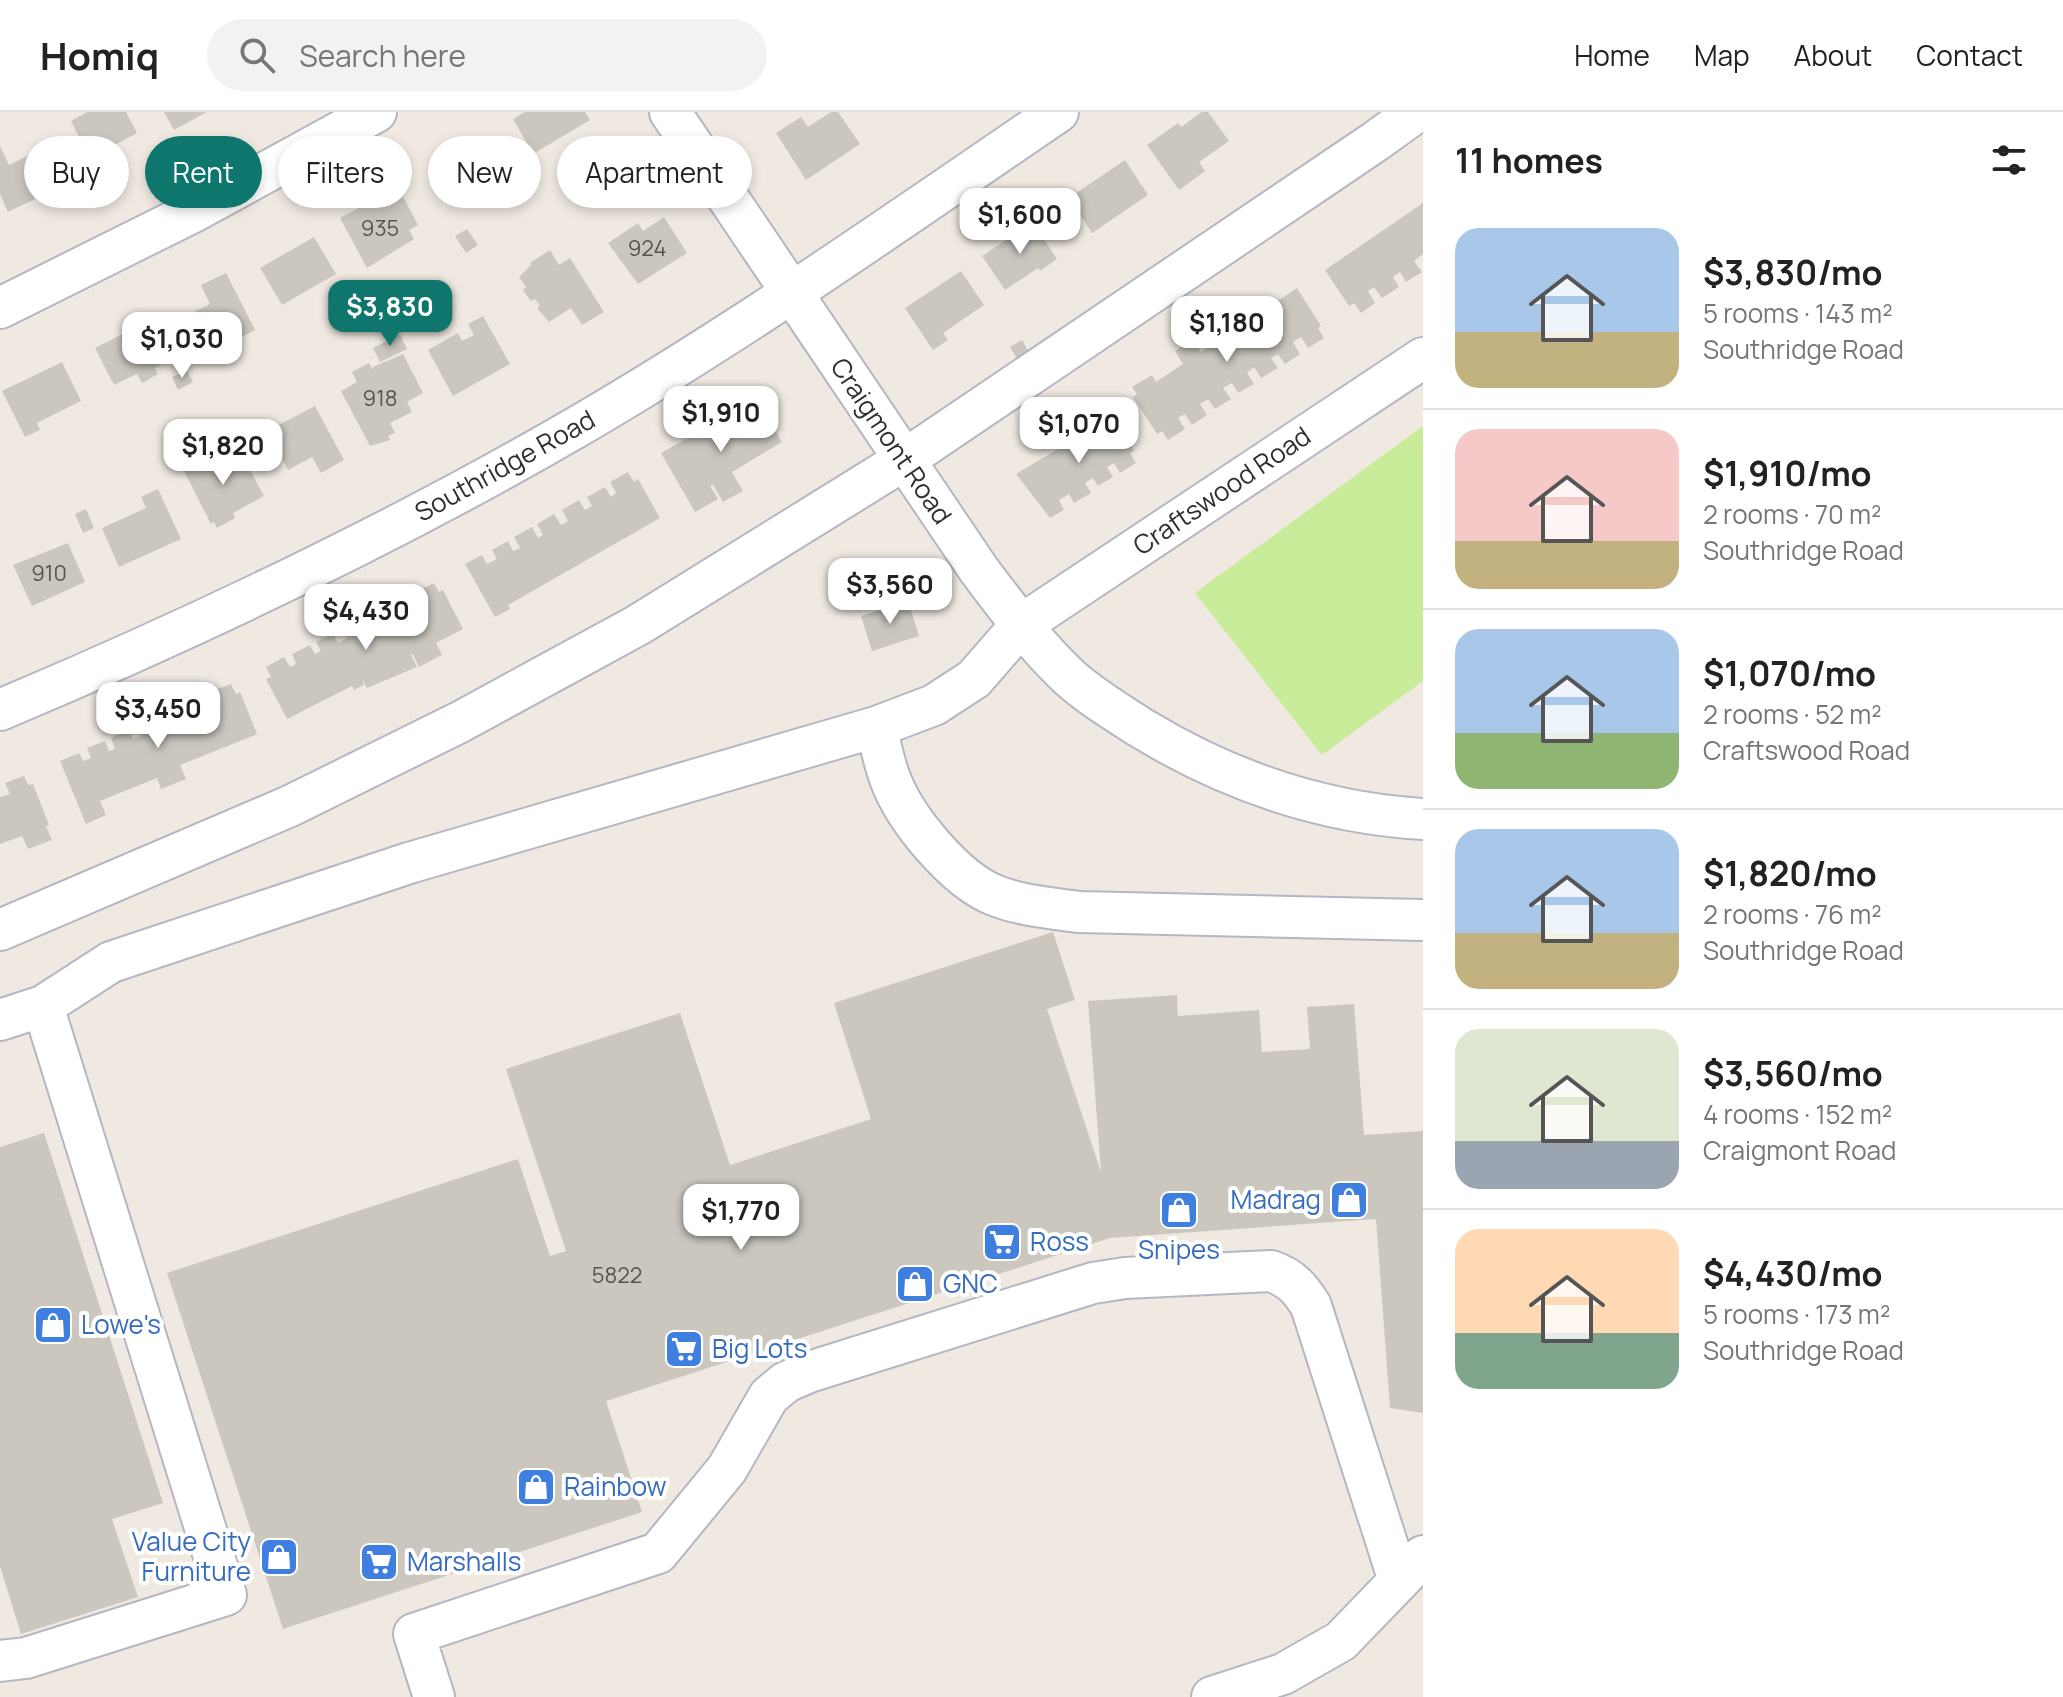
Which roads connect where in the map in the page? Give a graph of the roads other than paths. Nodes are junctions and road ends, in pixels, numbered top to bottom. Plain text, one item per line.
1 (376, 112) edge
2 (670, 112) edge
3 (1058, 112) edge
4 (1416, 112) edge
5 (792, 293) junction
6 (0, 308) edge
7 (1423, 358) edge
8 (904, 460) junction
9 (1021, 625) junction
10 (0, 710) edge
11 (876, 727) junction
12 (1423, 819) edge
13 (1423, 920) edge
14 (0, 930) edge
15 (43, 1006) junction
16 (0, 1020) edge
17 (1411, 1568) edge
18 (0, 1661) edge
19 (1287, 1686) edge
20 (1231, 1694) edge
21 (434, 1697) edge

1 - 6 street
2 - 5 street, Craigmont Road
3 - 5 street, Southridge Road
4 - 8 street
5 - 8 street, Craigmont Road
5 - 10 street, Southridge Road
7 - 9 street, Craftswood Road
8 - 9 street, Craigmont Road
8 - 14 street
9 - 11 street, Craftswood Road
9 - 12 street, Craigmont Road
11 - 13 street
11 - 15 street, Craftswood Road
15 - 16 street, Craftswood Road
15 - 18 street
17 - 19 street
17 - 21 street
19 - 20 street

